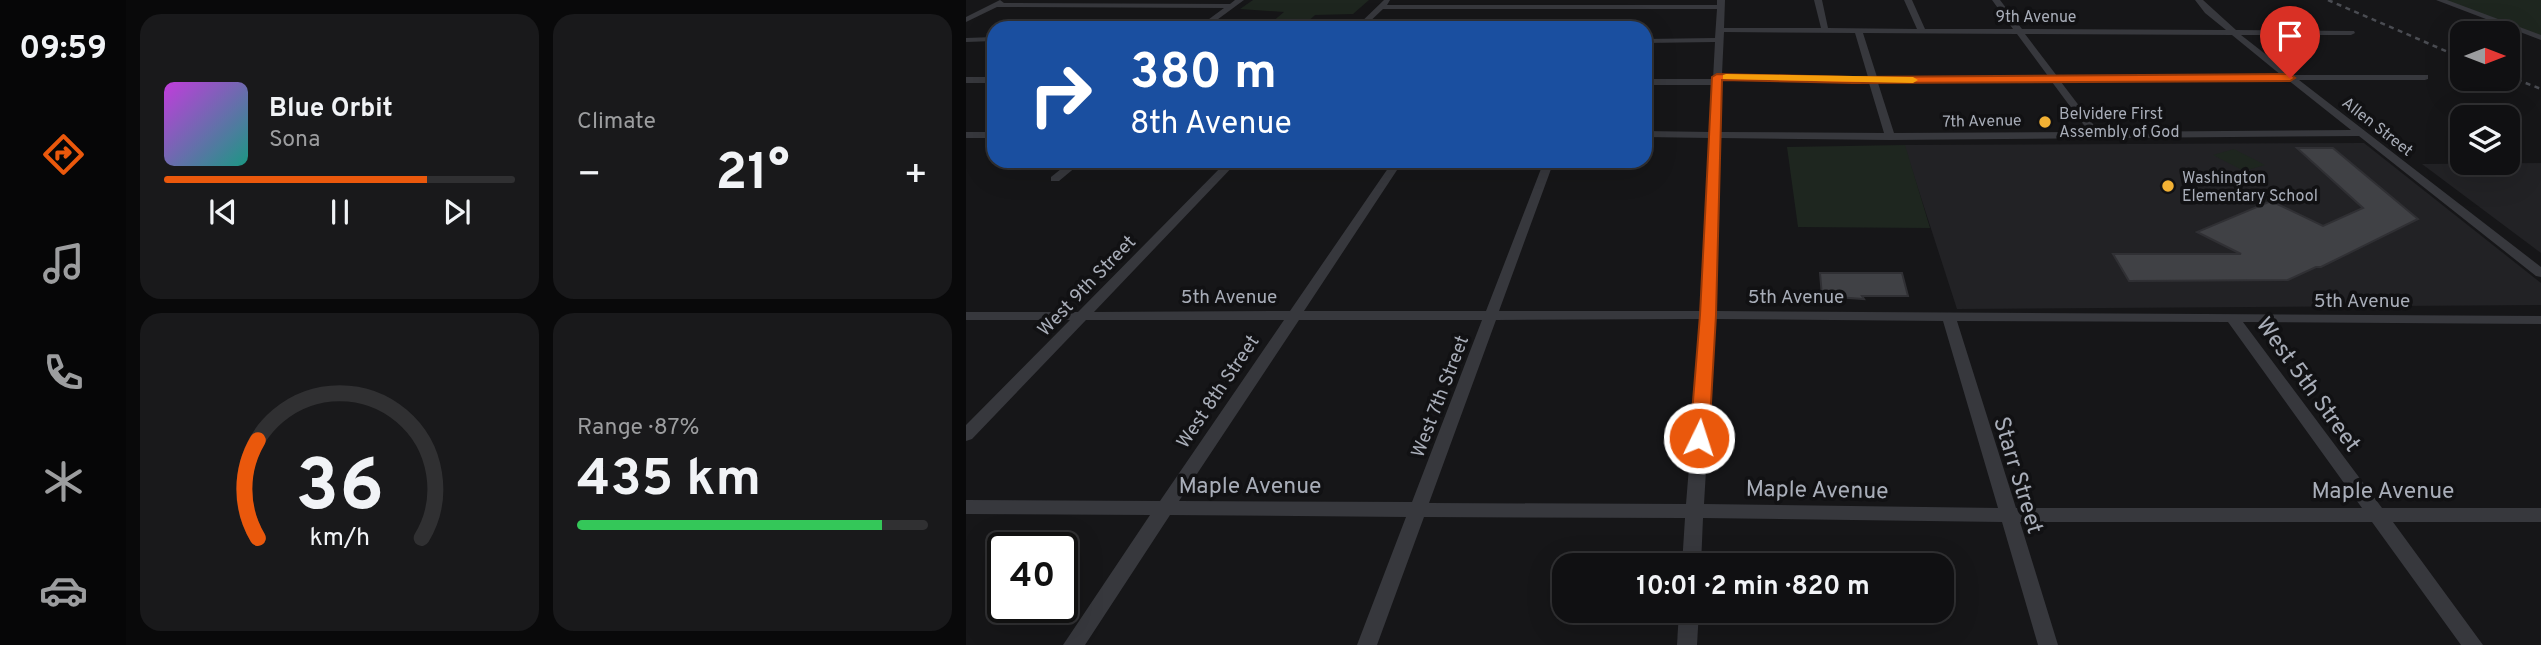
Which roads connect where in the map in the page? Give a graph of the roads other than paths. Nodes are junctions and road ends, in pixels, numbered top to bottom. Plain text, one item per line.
1 (1006, 0) edge
2 (1240, 0) edge
3 (1818, 0) edge
4 (1908, 0) edge
5 (1996, 0) edge
6 (2198, 0) edge
7 (2440, 0) edge
8 (1384, 3) edge
9 (1721, 4) edge
10 (995, 5) junction
11 (1231, 6) junction
12 (966, 20) edge
13 (1211, 21) edge
14 (1366, 21) edge
15 (1825, 30) junction
16 (1858, 30) junction
17 (1922, 30) junction
18 (2017, 30) junction
19 (2231, 31) junction
20 (2351, 33) dead end
21 (1720, 35) junction
22 (2541, 38) edge
23 (987, 39) edge
24 (966, 40) edge
25 (1652, 40) edge
26 (2425, 76) dead end
27 (2290, 78) junction
28 (1717, 79) junction
29 (2053, 79) junction
30 (966, 80) edge
31 (987, 80) edge
32 (1873, 80) junction
33 (1652, 82) edge
34 (2362, 133) junction
35 (1652, 134) edge
36 (1715, 134) junction
37 (966, 135) edge
38 (987, 135) edge
39 (2096, 135) junction
40 (1890, 137) junction
41 (1069, 168) edge
42 (1226, 168) edge
43 (1393, 168) edge
44 (1546, 168) edge
45 (1055, 179) dead end
46 (2541, 273) edge
47 (1708, 315) junction
48 (966, 316) edge
49 (1084, 316) junction
50 (1293, 316) junction
51 (1492, 316) junction
52 (1949, 317) junction
53 (2234, 319) junction
54 (2541, 320) edge
55 (966, 435) edge
56 (966, 507) edge
57 (1164, 510) junction
58 (1418, 511) junction
59 (1694, 512) junction
60 (2541, 514) edge
61 (2007, 515) junction
62 (2376, 515) junction
63 (1692, 553) edge
64 (1688, 623) edge
65 (1073, 645) edge
66 (1367, 645) edge
67 (1687, 645) edge
68 (2048, 645) edge
69 (2473, 645) edge

1 - 10 street
2 - 11 street
3 - 15 street
4 - 17 street
5 - 18 street
6 - 19 street, Allen Street
7 - 22 street
8 - 9 street
8 - 14 street
9 - 21 street
10 - 11 street
10 - 12 street
11 - 13 street
15 - 16 street, 9th Avenue
15 - 21 street, 9th Avenue
16 - 17 street, 9th Avenue
16 - 32 street
17 - 18 street, 9th Avenue
18 - 19 street, 9th Avenue
18 - 29 street
19 - 20 street, 9th Avenue
19 - 27 street, Allen Street
21 - 25 street, 9th Avenue
21 - 28 street
23 - 24 street
26 - 27 street
27 - 29 street
27 - 34 street, Allen Street
28 - 32 street
28 - 33 street
28 - 36 street
29 - 32 street
29 - 39 street
30 - 31 street
32 - 40 street
34 - 39 street, 7th Avenue
34 - 46 street, Allen Street
35 - 36 street, 7th Avenue
36 - 40 street, 7th Avenue
36 - 47 street
37 - 38 street
39 - 40 street, 7th Avenue
41 - 45 street
42 - 49 street, West 9th Street
43 - 50 street, West 8th Street
44 - 51 street, West 7th Street
47 - 51 street, 5th Avenue
47 - 52 street, 5th Avenue
47 - 59 street
48 - 49 street, 5th Avenue
49 - 50 street, 5th Avenue
49 - 55 street, West 9th Street
50 - 51 street, 5th Avenue
50 - 57 street, West 8th Street
51 - 58 street, West 7th Street
52 - 53 street, 5th Avenue
52 - 61 street, Starr Street
53 - 54 street, 5th Avenue
53 - 62 street, West 5th Street
56 - 57 street, Maple Avenue
57 - 58 street, Maple Avenue
57 - 65 street, West 8th Street
58 - 59 street, Maple Avenue
58 - 66 street, West 7th Street
59 - 61 street, Maple Avenue
59 - 63 street
60 - 62 street, Maple Avenue
61 - 62 street, Maple Avenue
61 - 68 street, Starr Street
62 - 69 street, West 5th Street
64 - 67 street

